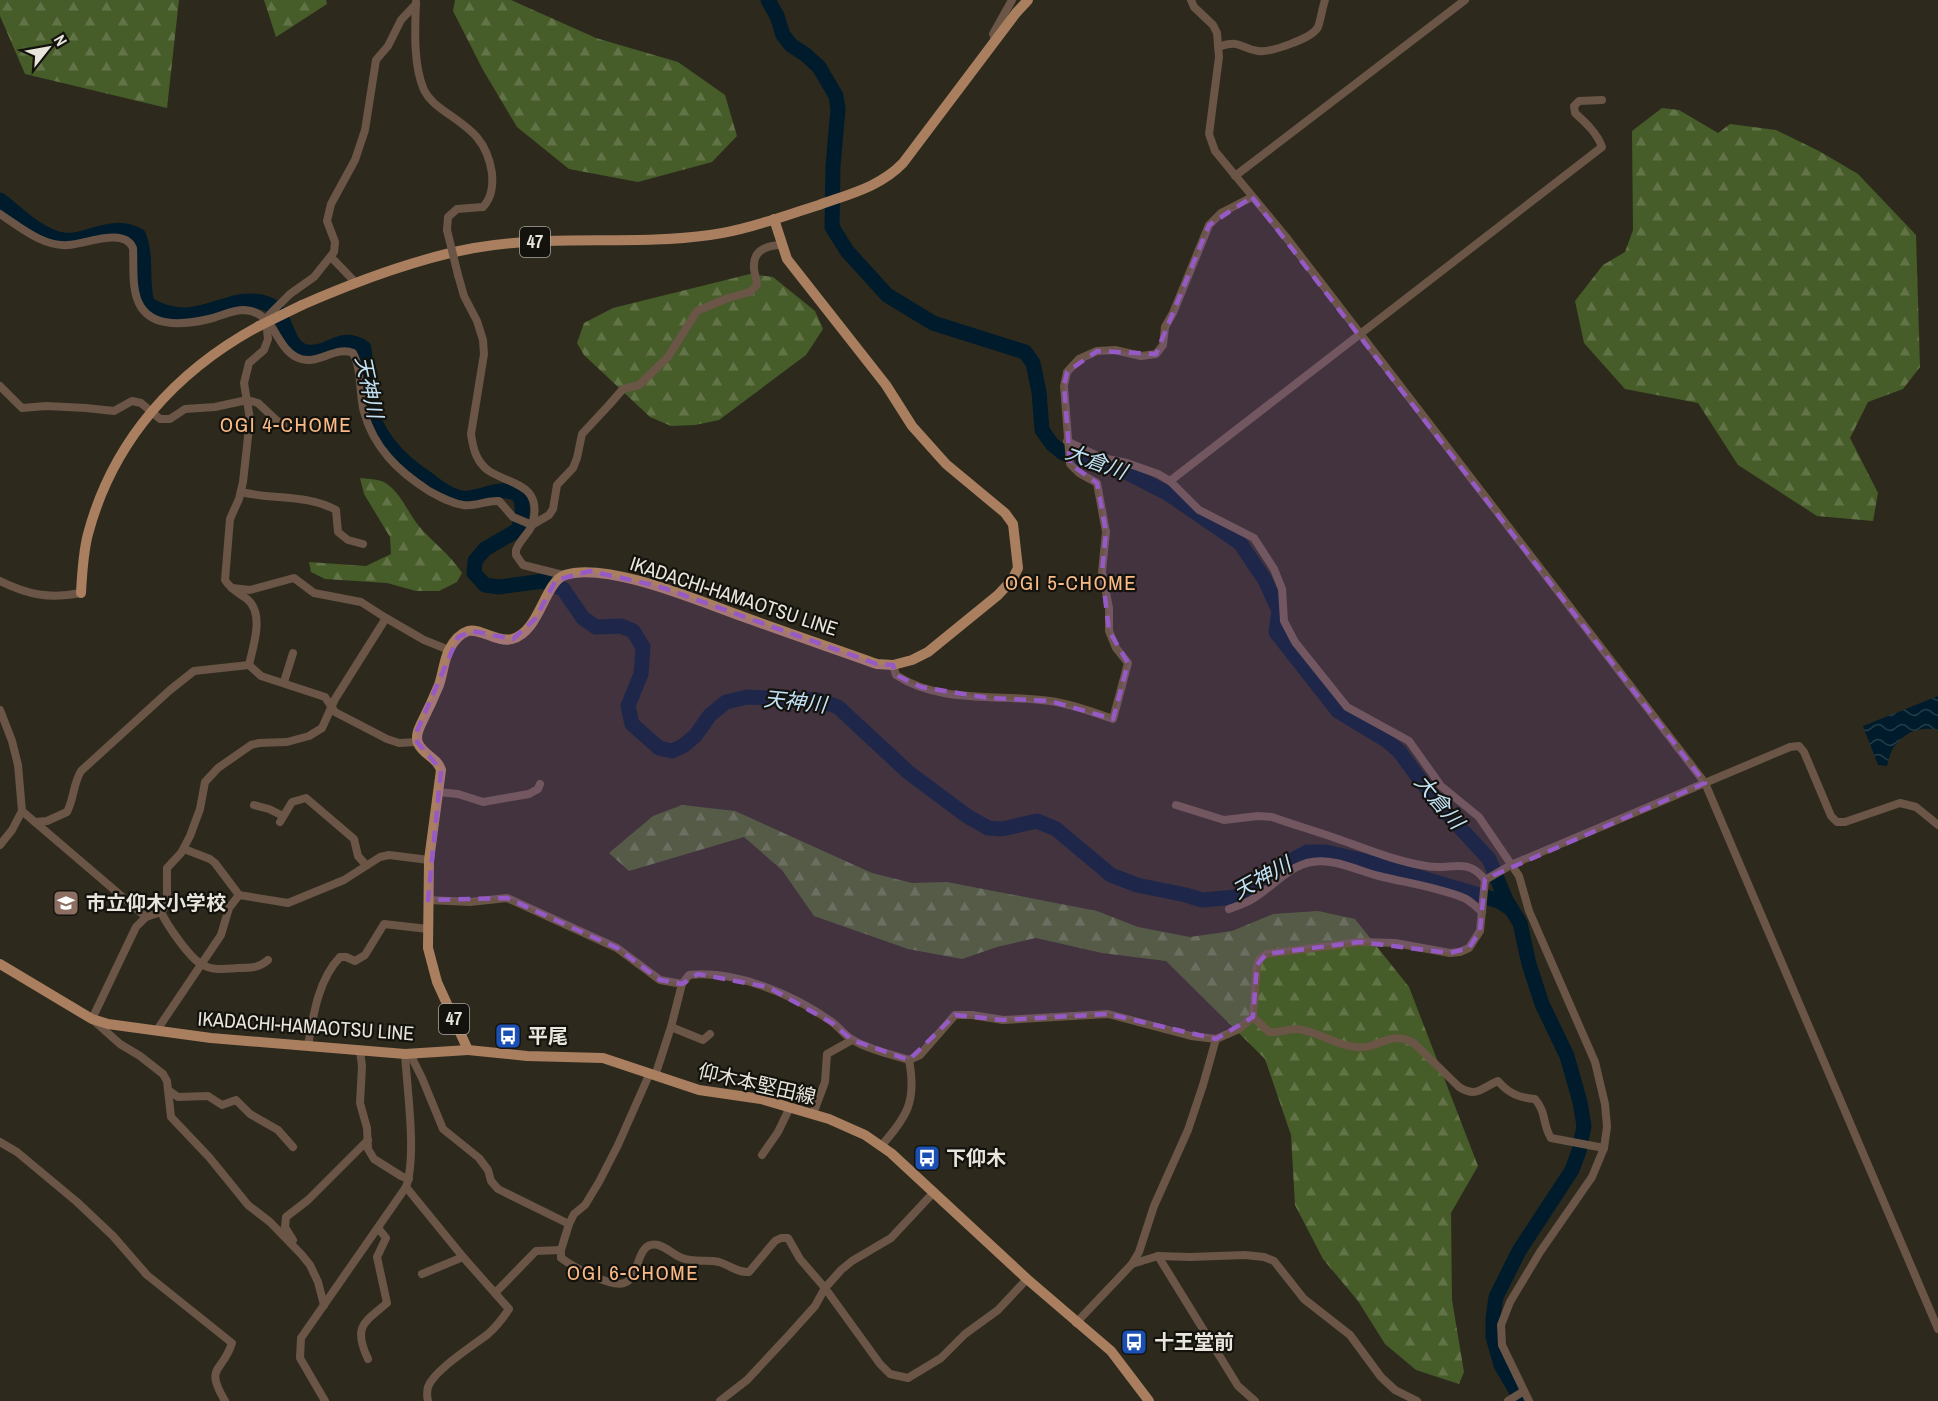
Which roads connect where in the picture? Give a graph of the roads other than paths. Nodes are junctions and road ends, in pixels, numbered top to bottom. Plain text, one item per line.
1 (1012, 0) edge
2 (1028, 0) edge
3 (1191, 0) edge
4 (1324, 0) edge
5 (1464, 0) edge
6 (416, 2) edge
7 (996, 40) junction
8 (1218, 47) junction
9 (1602, 100) dead end
10 (1235, 176) junction
11 (1252, 197) junction
12 (0, 214) edge
13 (774, 219) junction
14 (783, 245) junction
15 (331, 256) junction
16 (356, 283) junction
17 (265, 321) junction
18 (1360, 334) junction
19 (0, 386) edge
20 (247, 400) junction
21 (150, 411) junction
22 (283, 424) dead end
23 (1067, 441) junction
24 (1170, 481) junction
25 (241, 492) junction
26 (529, 524) junction
27 (363, 544) dead end
28 (560, 578) junction
29 (0, 581) edge
30 (229, 587) junction
31 (81, 593) joint
32 (387, 618) junction
33 (449, 650) junction
34 (293, 653) dead end
35 (249, 665) junction
36 (893, 665) junction
37 (284, 682) junction
38 (332, 707) junction
39 (0, 710) edge
40 (417, 742) junction
41 (1705, 783) junction
42 (540, 784) dead end
43 (438, 792) junction
44 (255, 805) dead end
45 (1176, 805) dead end
46 (22, 811) junction
47 (35, 822) junction
48 (1938, 825) edge
49 (0, 845) edge
50 (184, 849) junction
51 (429, 860) junction
52 (366, 865) junction
53 (1511, 865) junction
54 (1486, 880) junction
55 (239, 895) junction
56 (428, 900) junction
57 (1482, 908) junction
58 (1229, 909) dead end
59 (161, 912) junction
60 (146, 916) junction
61 (428, 929) junction
62 (268, 960) dead end
63 (0, 964) edge
64 (201, 964) junction
65 (682, 984) junction
66 (1253, 1017) junction
67 (92, 1019) junction
68 (671, 1027) junction
69 (158, 1030) junction
70 (710, 1034) dead end
71 (1216, 1039) junction
72 (852, 1040) junction
73 (308, 1046) junction
74 (468, 1050) junction
75 (360, 1051) junction
76 (407, 1054) junction
77 (909, 1060) junction
78 (652, 1075) junction
79 (168, 1090) junction
80 (790, 1107) junction
81 (813, 1114) junction
82 (368, 1140) junction
83 (0, 1142) edge
84 (881, 1146) junction
85 (293, 1147) dead end
86 (1604, 1148) junction
87 (762, 1155) dead end
88 (408, 1183) junction
89 (934, 1192) junction
90 (569, 1224) junction
91 (378, 1228) junction
92 (295, 1247) junction
93 (561, 1250) junction
94 (1158, 1256) junction
95 (463, 1257) junction
96 (1132, 1264) junction
97 (422, 1274) dead end
98 (1027, 1279) junction
99 (825, 1288) junction
100 (496, 1292) junction
101 (324, 1305) junction
102 (1076, 1323) junction
103 (1938, 1329) edge
104 (368, 1359) dead end
105 (1524, 1391) junction
106 (225, 1401) edge
107 (325, 1401) edge
108 (428, 1401) edge
109 (720, 1401) edge
110 (1149, 1401) edge
111 (1255, 1401) edge
112 (1417, 1401) edge
113 (1508, 1401) edge
114 (1529, 1401) edge

1 - 7 street
2 - 7 main road, 47
3 - 8 street
4 - 8 street
5 - 10 street
6 - 15 street
6 - 26 street, bridge
7 - 13 main road, 47
8 - 10 street
9 - 18 street
10 - 11 street
11 - 18 street
11 - 23 street
12 - 17 street
13 - 14 main road, IKADACHI-HAMAOTSU LINE
13 - 16 main road, 47
14 - 26 street
14 - 36 main road, IKADACHI-HAMAOTSU LINE
15 - 16 street
15 - 17 street
16 - 17 main road, 47, bridge
17 - 20 street
17 - 21 main road, 47
17 - 26 street
18 - 24 street
18 - 41 street
19 - 21 street
20 - 21 street
20 - 22 street
20 - 25 street
21 - 31 main road, 47
23 - 24 street
23 - 36 street
24 - 53 street
25 - 27 street
25 - 30 street
26 - 28 street
28 - 33 main road
28 - 36 main road, IKADACHI-HAMAOTSU LINE
29 - 31 street
30 - 32 street
30 - 35 street
32 - 33 street
32 - 38 street
33 - 40 main road
34 - 37 street
35 - 37 street
35 - 47 street
37 - 38 street
38 - 40 street
38 - 50 street
39 - 46 street
40 - 43 main road, 47
41 - 48 street
41 - 53 street
41 - 103 street
42 - 43 street
43 - 51 main road, 47
44 - 52 street
45 - 54 street
46 - 47 street
46 - 49 street
47 - 60 street
50 - 55 street
50 - 59 street
51 - 52 street
51 - 56 main road, 47
52 - 55 street
53 - 54 street
53 - 86 street
54 - 57 street
55 - 64 street
56 - 61 main road, 47
56 - 65 street
57 - 58 street
57 - 66 street
59 - 60 street
59 - 64 street
60 - 67 street
61 - 73 street
61 - 74 main road, 47
62 - 64 street
63 - 67 main road, IKADACHI-HAMAOTSU LINE / 47
64 - 69 street
65 - 68 street
65 - 72 street
66 - 71 street
66 - 86 street
67 - 69 main road, IKADACHI-HAMAOTSU LINE / 47
67 - 79 street
68 - 70 street
68 - 78 street
69 - 73 main road, IKADACHI-HAMAOTSU LINE / 47
71 - 77 street
71 - 96 street
72 - 77 street
72 - 81 street
73 - 75 main road, IKADACHI-HAMAOTSU LINE / 47
74 - 76 main road, IKADACHI-HAMAOTSU LINE / 47
74 - 78 main road, 仰木本堅田線
75 - 76 main road, IKADACHI-HAMAOTSU LINE / 47
75 - 82 street
76 - 88 street
76 - 90 street
77 - 84 street
78 - 80 main road, 仰木本堅田線
78 - 90 street
79 - 85 street
79 - 92 street
80 - 81 main road, 仰木本堅田線
80 - 87 street
81 - 84 main road, 仰木本堅田線
82 - 88 street
82 - 92 street
83 - 106 street
84 - 89 main road, 仰木本堅田線
86 - 105 street
88 - 91 street
88 - 95 street
89 - 98 main road, 仰木本堅田線
89 - 99 street
90 - 93 street
91 - 101 street
91 - 104 street
92 - 101 street
93 - 99 street
93 - 100 street
94 - 96 street
94 - 111 street
94 - 112 street
95 - 97 street
95 - 100 street
96 - 102 street
98 - 99 street
98 - 102 main road, 仰木本堅田線
99 - 109 street
100 - 108 street
101 - 107 street
102 - 110 main road, 仰木本堅田線
105 - 113 street
105 - 114 street

